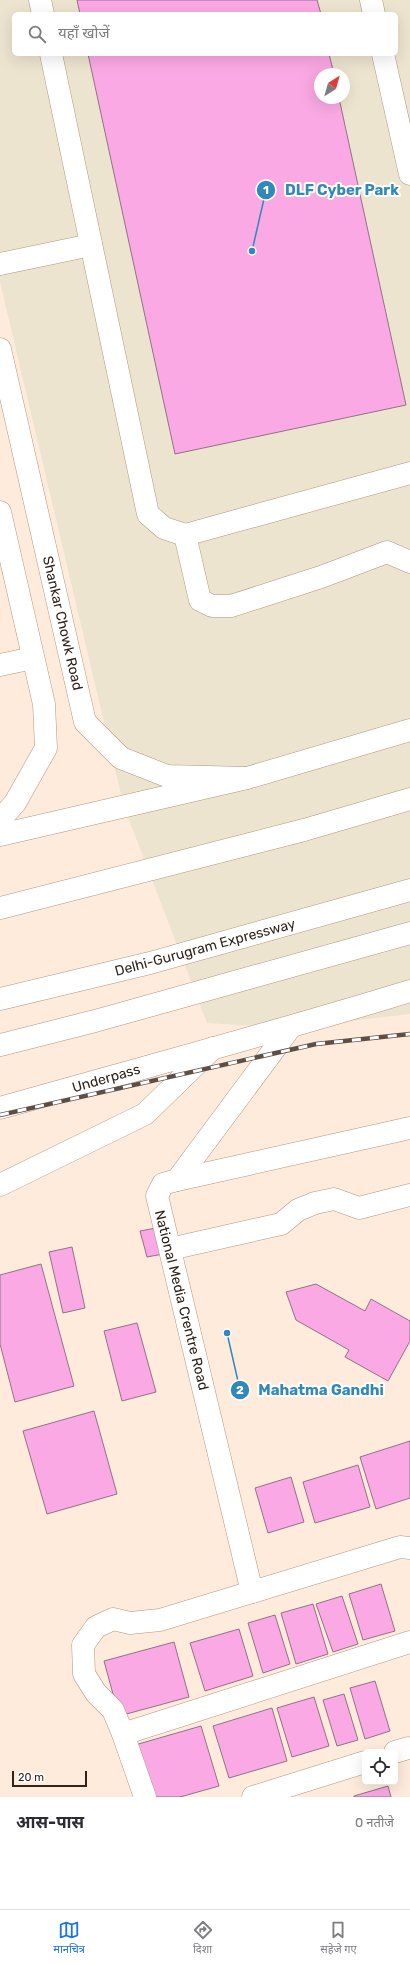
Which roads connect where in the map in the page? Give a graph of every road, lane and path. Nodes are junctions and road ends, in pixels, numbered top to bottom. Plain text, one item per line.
1 (40, 0) edge
2 (371, 0) edge
3 (43, 12) edge
4 (374, 12) edge
5 (51, 56) edge
6 (383, 56) edge
7 (410, 174) edge
8 (91, 245) junction
9 (0, 264) edge
10 (0, 349) edge
11 (410, 473) edge
12 (0, 512) edge
13 (185, 534) junction
14 (410, 562) edge
15 (33, 658) junction
16 (0, 665) edge
17 (410, 730) edge
18 (247, 778) junction
19 (410, 799) edge
20 (0, 820) edge
21 (0, 835) edge
22 (410, 890) edge
23 (0, 908) edge
24 (410, 933) edge
25 (410, 992) edge
26 (0, 999) edge
27 (290, 1028) junction
28 (0, 1045) edge
29 (213, 1048) junction
30 (0, 1108) edge
31 (410, 1128) edge
32 (177, 1180) junction
33 (0, 1185) edge
34 (410, 1195) edge
35 (170, 1249) junction
36 (410, 1548) edge
37 (252, 1592) junction
38 (410, 1642) edge
39 (123, 1734) junction
40 (362, 1763) edge
41 (145, 1797) edge
42 (253, 1797) edge

1 - 3 main road
2 - 4 main road
5 - 8 main road
6 - 7 main road
8 - 9 main road
8 - 13 main road
10 - 18 main road, Shankar Chowk Road
11 - 13 main road
12 - 15 main road
13 - 14 main road
15 - 16 main road
15 - 20 main road
17 - 18 main road
18 - 21 main road
19 - 23 main road
22 - 26 main road, Delhi-Gurugram Expressway
24 - 28 main road
25 - 27 main road, Underpass
27 - 29 main road, Underpass
27 - 32 main road
29 - 30 main road, Underpass
29 - 33 main road
31 - 32 main road, National Media Crentre Road
32 - 35 main road, National Media Crentre Road
34 - 35 main road
35 - 37 main road, National Media Crentre Road
36 - 37 main road
37 - 39 main road
38 - 39 main road
39 - 41 main road
40 - 42 main road

